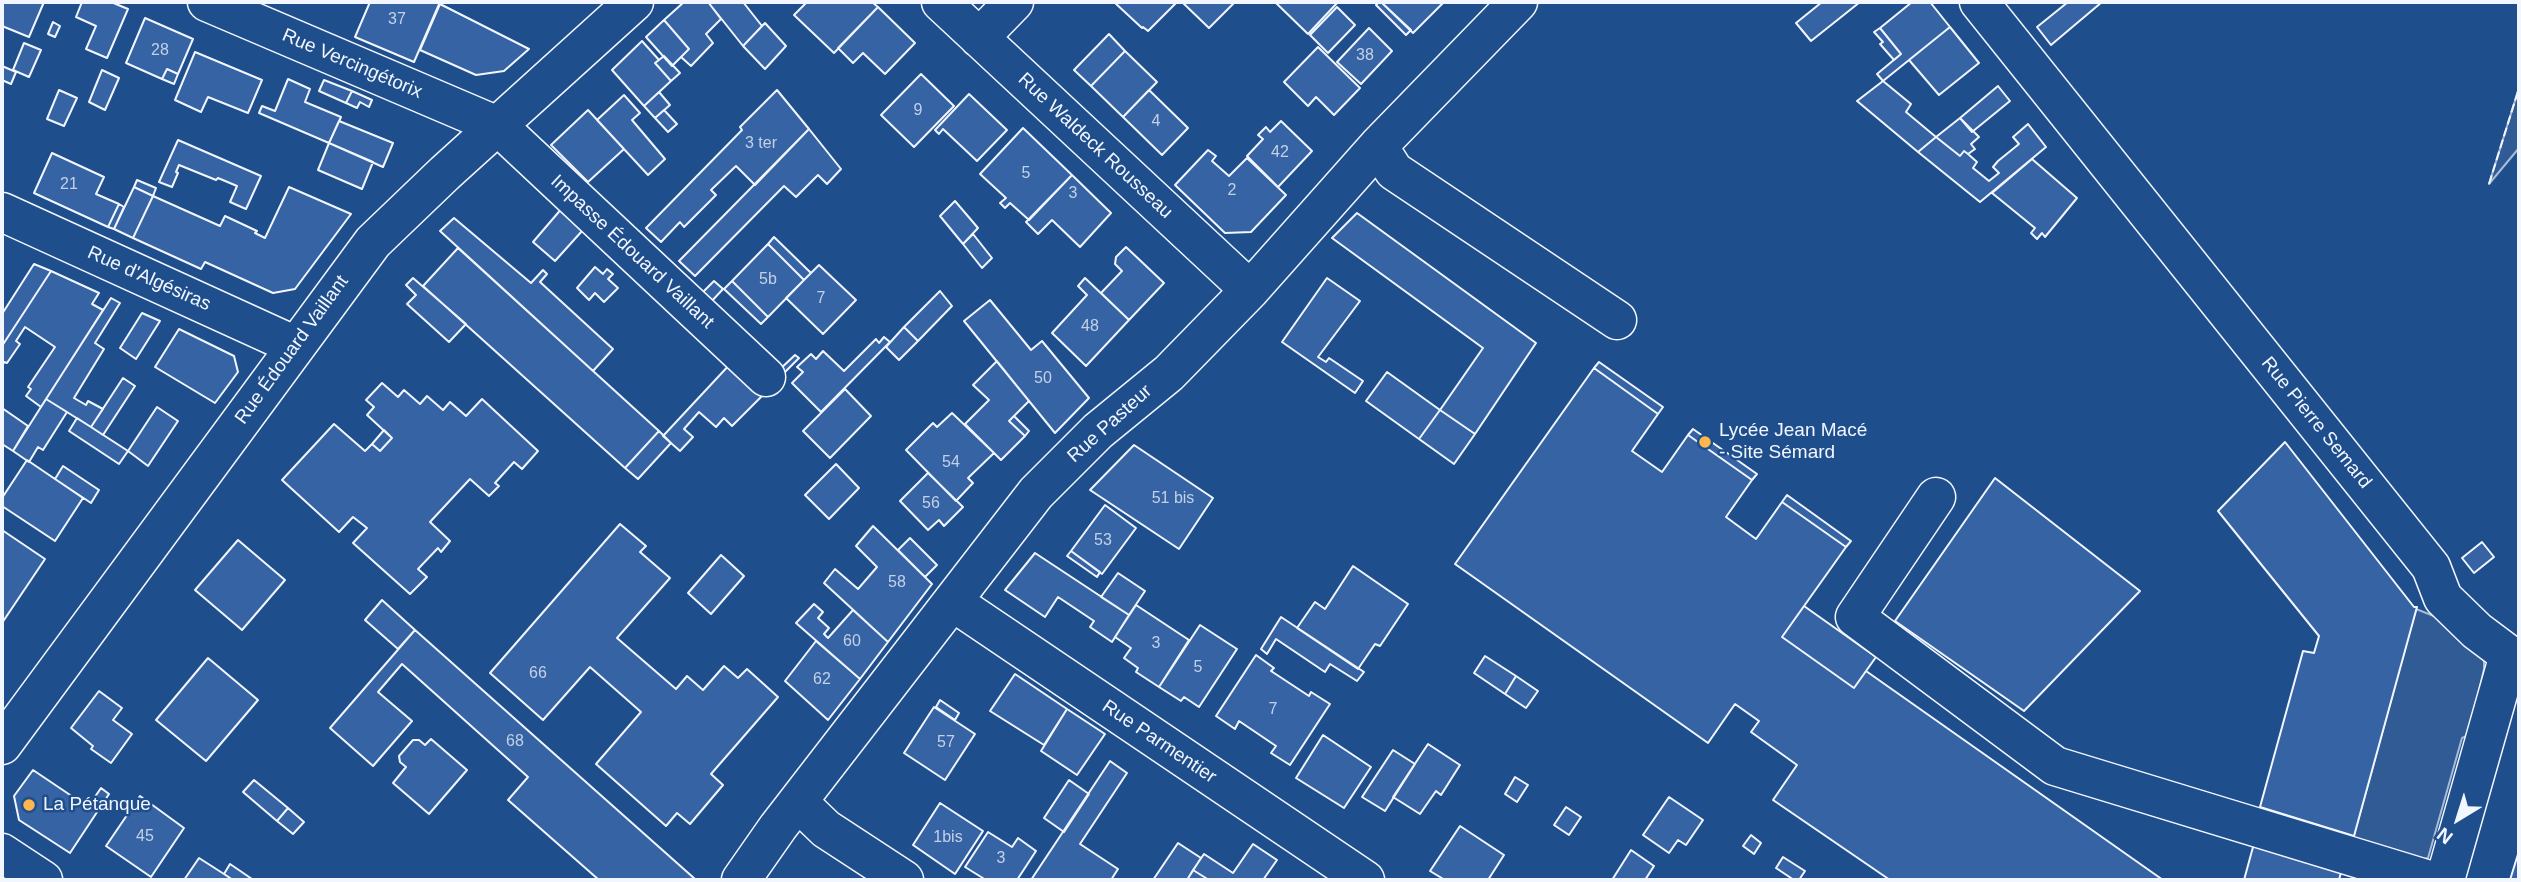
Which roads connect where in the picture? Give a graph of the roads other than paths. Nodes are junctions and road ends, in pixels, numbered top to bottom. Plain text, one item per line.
1 (207, 2) edge
2 (634, 2) edge
3 (941, 2) edge
4 (1014, 2) edge
5 (1518, 2) edge
6 (1979, 2) edge
7 (979, 38) junction
8 (498, 126) junction
9 (1378, 146) junction
10 (2, 212) edge
11 (1250, 290) junction
12 (1617, 320) dead end
13 (296, 345) junction
14 (766, 377) dead end
15 (1936, 497) dead end
16 (953, 602) junction
17 (2, 745) edge
18 (799, 803) junction
19 (2, 853) edge
20 (43, 880) edge
21 (741, 880) edge
22 (904, 880) edge
23 (1365, 880) edge
24 (2429, 880) edge
25 (2445, 880) edge

1 - 8 street, Rue Vercingétorix
2 - 8 street, Rue Édouard Vaillant
3 - 7 street, Rue Waldeck Rousseau
4 - 7 street
5 - 9 street, Rue Pasteur
6 - 25 street, Rue Pierre Semard
7 - 11 street, Rue Waldeck Rousseau
8 - 13 street, Rue Édouard Vaillant
8 - 14 street, Impasse Édouard Vaillant
9 - 11 street, Rue Pasteur
9 - 12 street
10 - 13 street, Rue d'Algésiras
11 - 16 street, Rue Pasteur
13 - 17 street, Rue Édouard Vaillant
15 - 24 street
16 - 18 street, Rue Pasteur
16 - 23 street, Rue Parmentier
18 - 21 street, Rue Pasteur
18 - 22 street
19 - 20 street

